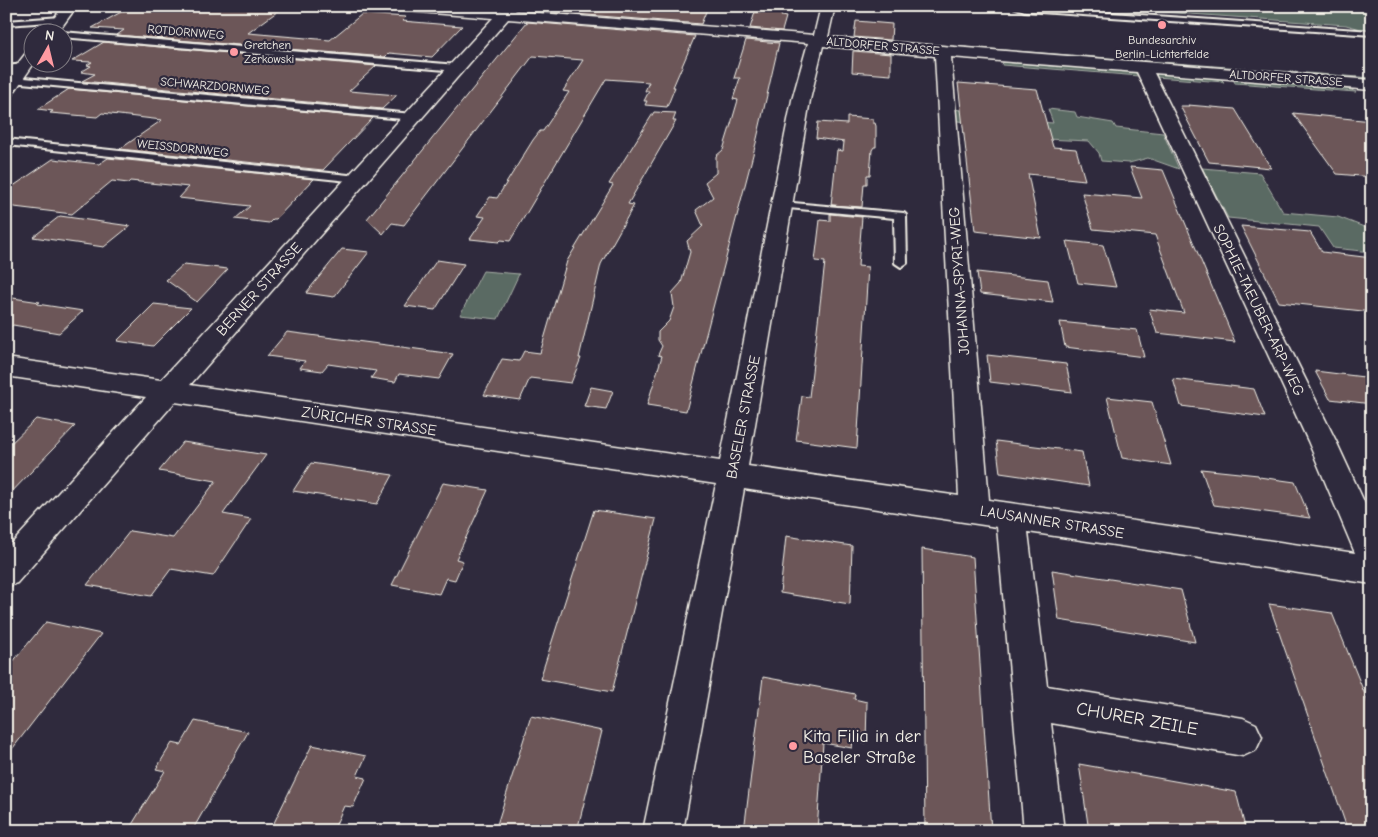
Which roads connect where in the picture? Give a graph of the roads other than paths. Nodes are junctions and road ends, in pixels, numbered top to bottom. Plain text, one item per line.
1 (70, 6) edge
2 (394, 6) edge
3 (828, 6) edge
4 (1014, 6) edge
5 (508, 10) edge
6 (61, 19) junction
7 (59, 22) edge
8 (6, 24) edge
9 (1372, 32) edge
10 (72, 35) edge
11 (819, 40) junction
12 (943, 52) junction
13 (22, 68) edge
14 (457, 68) junction
15 (1143, 68) junction
16 (9, 80) edge
17 (1365, 84) edge
18 (1372, 98) edge
19 (413, 117) junction
20 (6, 142) edge
21 (358, 179) junction
22 (782, 205) junction
23 (901, 263) dead end
24 (6, 367) edge
25 (168, 391) junction
26 (732, 474) junction
27 (975, 510) junction
28 (1011, 516) junction
29 (1372, 555) edge
30 (1372, 570) edge
31 (6, 572) edge
32 (1030, 701) junction
33 (1243, 737) dead end
34 (663, 831) edge
35 (1044, 831) edge

1 - 6 street
2 - 5 street, ALTDORFER STRASSE
3 - 11 street, BASELER STRASSE
4 - 9 lane
5 - 11 street, ALTDORFER STRASSE
5 - 14 street, BERNER STRASSE
6 - 7 street
6 - 8 lane
10 - 14 lane, ROTDORNWEG
11 - 12 street, ALTDORFER STRASSE
11 - 22 street, BASELER STRASSE
12 - 15 street, ALTDORFER STRASSE
12 - 27 street, JOHANNA-SPYRI-WEG
13 - 16 street
14 - 19 street, BERNER STRASSE
15 - 17 street, ALTDORFER STRASSE
15 - 29 street, SOPHIE-TAEUBER-ARP-WEG
16 - 19 lane, SCHWARZDORNWEG
17 - 18 street
19 - 21 street, BERNER STRASSE
20 - 21 lane, WEISSDORNWEG
21 - 25 street, BERNER STRASSE
22 - 23 lane
22 - 26 street, BASELER STRASSE
24 - 25 street, ZÜRICHER STRASSE
25 - 26 street, ZÜRICHER STRASSE
25 - 31 street, BERNER STRASSE
26 - 27 street, LAUSANNER STRASSE
26 - 34 street, BASELER STRASSE
27 - 28 street, LAUSANNER STRASSE
28 - 30 street, LAUSANNER STRASSE
28 - 32 street
32 - 33 street, CHURER ZEILE
32 - 35 street

